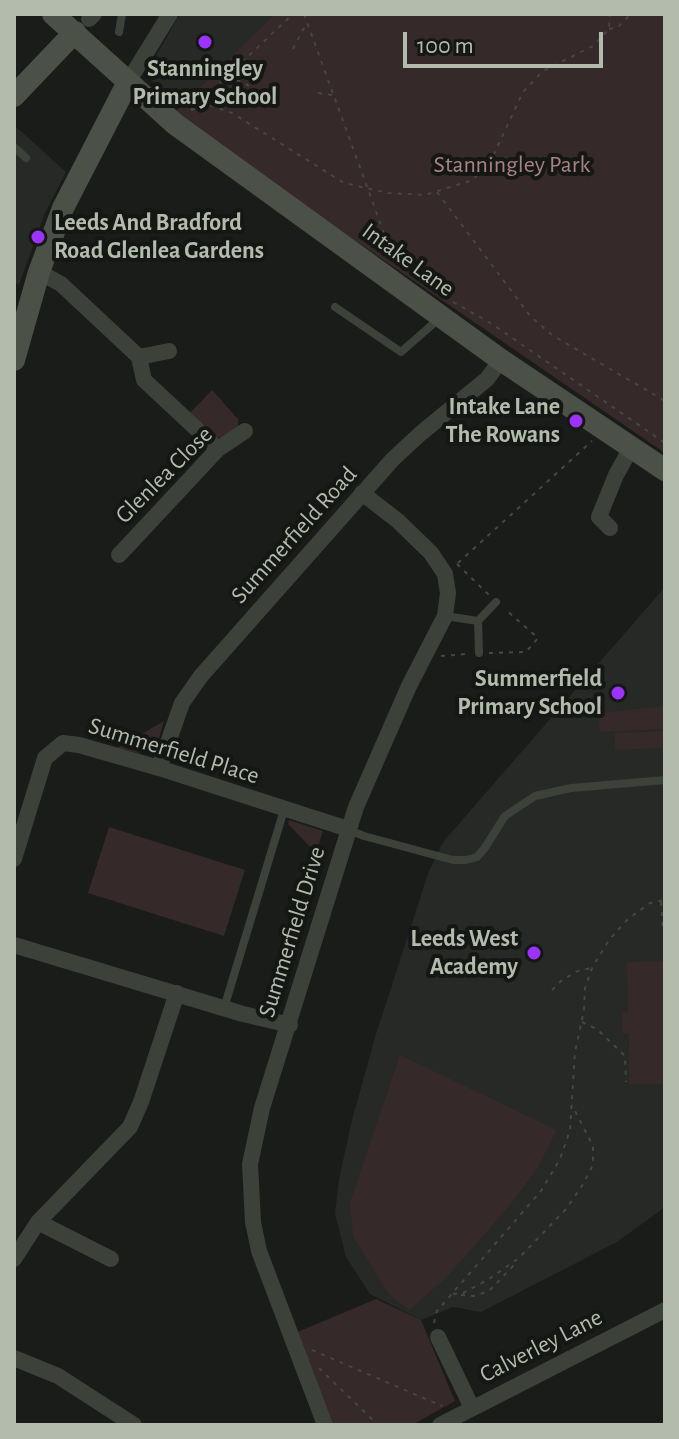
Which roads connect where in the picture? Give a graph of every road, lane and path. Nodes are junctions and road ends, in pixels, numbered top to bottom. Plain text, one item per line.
1 (53, 14) edge
2 (122, 14) edge
3 (170, 14) edge
4 (293, 14) edge
5 (304, 14) edge
6 (610, 14) edge
7 (631, 14) edge
8 (86, 22) edge
9 (307, 23) junction
10 (609, 29) junction
11 (119, 32) dead end
12 (293, 49) dead end
13 (226, 77) junction
14 (128, 82) junction
15 (318, 93) dead end
16 (334, 95) junction
17 (14, 96) edge
18 (260, 96) dead end
19 (14, 147) edge
20 (26, 158) dead end
21 (368, 187) junction
22 (437, 192) junction
23 (39, 272) junction
24 (404, 289) junction
25 (335, 307) dead end
26 (446, 309) junction
27 (169, 351) dead end
28 (139, 357) junction
29 (14, 360) edge
30 (501, 360) junction
31 (665, 401) edge
32 (604, 428) junction
33 (245, 431) dead end
34 (665, 443) edge
35 (631, 448) junction
36 (218, 449) junction
37 (665, 470) edge
38 (362, 493) junction
39 (610, 528) dead end
40 (119, 555) dead end
41 (445, 574) junction
42 (496, 602) dead end
43 (445, 616) junction
44 (478, 621) junction
45 (479, 653) dead end
46 (159, 768) junction
47 (665, 780) edge
48 (284, 810) junction
49 (348, 829) junction
50 (14, 859) edge
51 (663, 900) edge
52 (663, 929) edge
53 (14, 945) edge
54 (592, 968) junction
55 (552, 990) dead end
56 (177, 993) junction
57 (224, 1008) junction
58 (581, 1021) junction
59 (290, 1025) junction
60 (626, 1082) dead end
61 (571, 1104) junction
62 (38, 1222) junction
63 (519, 1258) junction
64 (14, 1259) edge
65 (111, 1259) dead end
66 (451, 1294) junction
67 (665, 1310) edge
68 (438, 1337) joint
69 (293, 1342) junction
70 (14, 1358) edge
71 (314, 1362) dead end
72 (467, 1411) junction
73 (134, 1425) edge
74 (325, 1425) edge
75 (378, 1425) edge
76 (440, 1425) edge

1 - 8 street, Intake Lane
2 - 11 lane
3 - 14 street
4 - 13 path
5 - 9 path
6 - 10 path
7 - 10 path
8 - 14 street, Intake Lane
8 - 17 street
9 - 12 path
9 - 16 path
10 - 22 path
13 - 18 path
13 - 21 path
14 - 23 street
14 - 24 street, Intake Lane
15 - 16 path
16 - 21 path
19 - 20 lane
21 - 22 path
21 - 24 path
22 - 31 path
23 - 28 street
23 - 29 street
24 - 26 street, Intake Lane
25 - 26 lane
26 - 30 street, Intake Lane
26 - 34 path
27 - 28 street
28 - 36 street
30 - 32 street, Intake Lane
30 - 38 street, Summerfield Road
32 - 35 street, Intake Lane
32 - 41 path
33 - 36 street, Glenlea Close
35 - 37 street, Intake Lane
35 - 39 street
36 - 40 street, Glenlea Close
38 - 41 street
38 - 46 street, Summerfield Road
41 - 43 street, Summerfield Drive
42 - 44 lane
43 - 44 lane
43 - 49 street, Summerfield Drive
44 - 45 lane
46 - 48 street, Summerfield Place
46 - 50 street, Summerfield Place
47 - 49 lane
48 - 49 street, Summerfield Place
48 - 57 lane
49 - 59 street, Summerfield Drive
51 - 52 path
51 - 54 path
53 - 56 street
54 - 55 path
54 - 58 path
56 - 57 street
56 - 62 street
57 - 59 street
58 - 60 path
58 - 61 path
59 - 69 street, Summerfield Drive
61 - 63 path
61 - 66 path
62 - 64 street
62 - 65 street
63 - 66 path
63 - 66 path
66 - 68 path
67 - 72 street, Calverley Lane
68 - 72 street
69 - 72 path
69 - 74 street, Summerfield Drive
70 - 73 street
71 - 75 path
72 - 76 street, Calverley Lane

